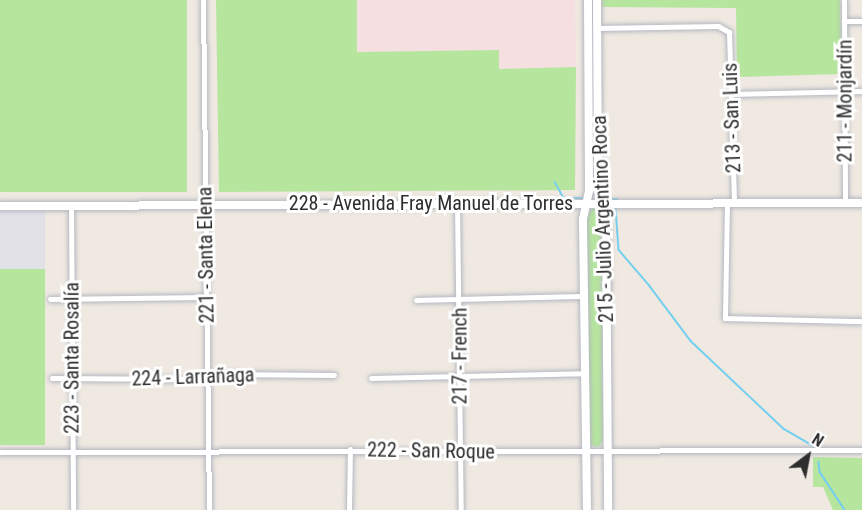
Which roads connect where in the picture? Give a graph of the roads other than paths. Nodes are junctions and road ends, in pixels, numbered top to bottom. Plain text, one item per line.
1 (202, 0) edge
2 (588, 0) edge
3 (597, 0) edge
4 (844, 0) edge
5 (844, 21) junction
6 (862, 21) edge
7 (588, 28) junction
8 (597, 28) junction
9 (844, 91) junction
10 (862, 91) edge
11 (731, 94) junction
12 (845, 202) junction
13 (457, 203) junction
14 (586, 203) junction
15 (606, 203) junction
16 (731, 203) junction
17 (862, 203) edge
18 (71, 205) junction
19 (206, 205) junction
20 (0, 206) edge
21 (584, 296) junction
22 (206, 297) junction
23 (50, 299) dead end
24 (72, 299) junction
25 (459, 299) junction
26 (416, 300) dead end
27 (862, 321) edge
28 (585, 373) junction
29 (334, 375) dead end
30 (207, 377) junction
31 (460, 377) junction
32 (52, 378) dead end
33 (371, 378) dead end
34 (73, 379) junction
35 (350, 449) junction
36 (208, 450) junction
37 (585, 450) junction
38 (607, 450) junction
39 (862, 450) edge
40 (0, 452) edge
41 (73, 452) junction
42 (460, 453) junction
43 (73, 510) edge
44 (209, 510) edge
45 (349, 510) edge
46 (461, 510) edge
47 (587, 510) edge
48 (608, 510) edge

1 - 19 street, 221 - Santa Elena
2 - 7 street, 215 - Julio Argentino Roca
3 - 8 street, 215 - Julio Argentino Roca
4 - 5 street, 211 - Monjardín
5 - 6 street
5 - 9 street, 211 - Monjardín
7 - 8 street
7 - 14 street, 215 - Julio Argentino Roca
8 - 11 street, 213 - San Luis
8 - 15 street, 215 - Julio Argentino Roca
9 - 10 street
9 - 11 street
9 - 12 street, 211 - Monjardín
11 - 16 street, 213 - San Luis
12 - 16 street, 228 - Avenida Fray Manuel de Torres
12 - 17 street, 228 - Avenida Fray Manuel de Torres
13 - 14 street, 228 - Avenida Fray Manuel de Torres
13 - 19 street, 228 - Avenida Fray Manuel de Torres
13 - 25 street, 217 - French
14 - 15 street, 228 - Avenida Fray Manuel de Torres
14 - 21 street, 215 - Julio Argentino Roca
15 - 16 street, 228 - Avenida Fray Manuel de Torres
15 - 38 street, 215 - Julio Argentino Roca
16 - 27 street, 213 - San Luis
18 - 19 street, 228 - Avenida Fray Manuel de Torres
18 - 20 street, 228 - Avenida Fray Manuel de Torres
18 - 24 street, 223 - Santa Rosalía
19 - 22 street, 221 - Santa Elena
21 - 25 street
21 - 28 street, 215 - Julio Argentino Roca
22 - 24 street
22 - 30 street, 221 - Santa Elena
23 - 24 street
24 - 34 street, 223 - Santa Rosalía
25 - 26 street
25 - 31 street, 217 - French
28 - 31 street
28 - 37 street, 215 - Julio Argentino Roca
29 - 30 street, 224 - Larrañaga
30 - 34 street, 224 - Larrañaga
30 - 36 street, 221 - Santa Elena
31 - 33 street
31 - 42 street, 217 - French
32 - 34 street, 224 - Larrañaga
34 - 41 street, 223 - Santa Rosalía
35 - 36 street, 222 - San Roque
35 - 42 street, 222 - San Roque
35 - 45 street
36 - 41 street, 222 - San Roque
36 - 44 street, 221 - Santa Elena
37 - 38 street, 222 - San Roque
37 - 42 street, 222 - San Roque
37 - 47 street, 215 - Julio Argentino Roca
38 - 39 street, 222 - San Roque
38 - 48 street, 215 - Julio Argentino Roca
40 - 41 street, 222 - San Roque
41 - 43 street, 223 - Santa Rosalía
42 - 46 street, 217 - French

